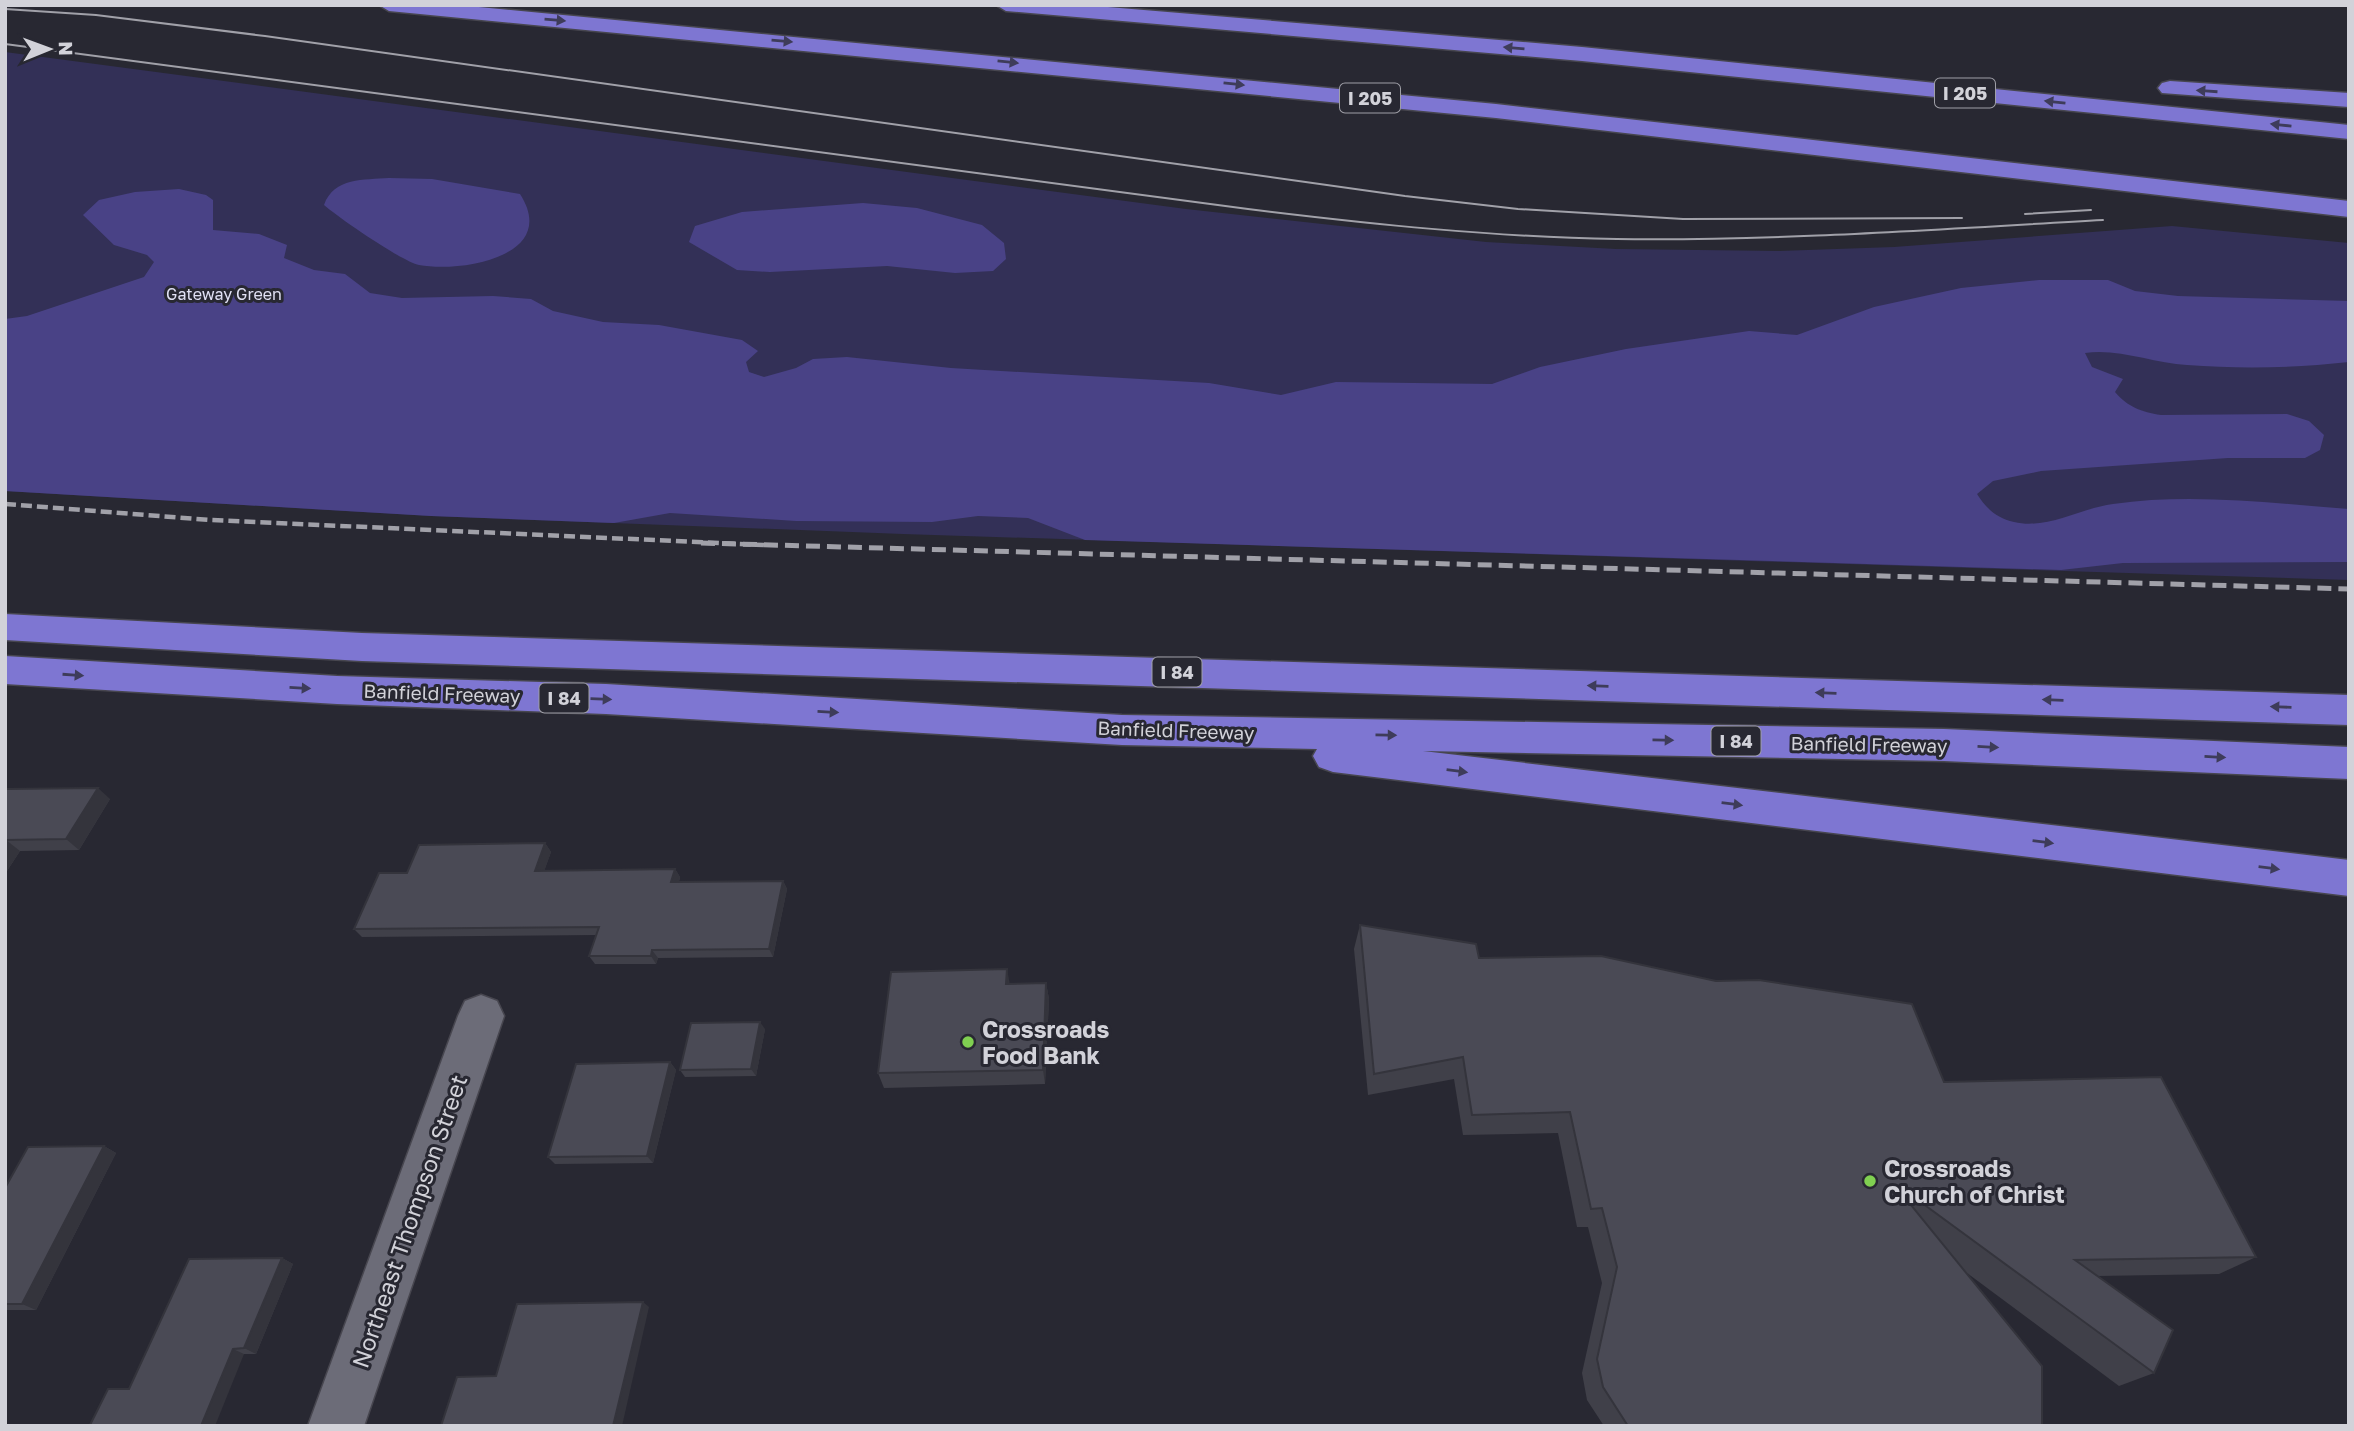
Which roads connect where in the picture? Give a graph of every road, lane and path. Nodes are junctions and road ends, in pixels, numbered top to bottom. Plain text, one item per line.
1 (389, 5) edge
2 (1006, 5) edge
3 (1582, 54) junction
4 (2070, 81) dead end
5 (2146, 86) dead end
6 (2349, 100) edge
7 (2349, 132) edge
8 (2349, 209) edge
9 (5, 627) edge
10 (5, 670) edge
11 (2349, 710) edge
12 (1122, 730) junction
13 (2349, 763) edge
14 (2349, 878) edge
15 (481, 1016) dead end
16 (336, 1426) edge

1 -> 8 highway, I 205
3 -> 2 highway, I 205
3 - 4 highway
7 -> 3 highway, I 205
6 -> 5 highway
11 -> 9 highway, I 84
10 -> 12 highway, Banfield Freeway / I 84
12 -> 13 highway, Banfield Freeway / I 84
12 -> 14 highway
15 - 16 street, Northeast Thompson Street

